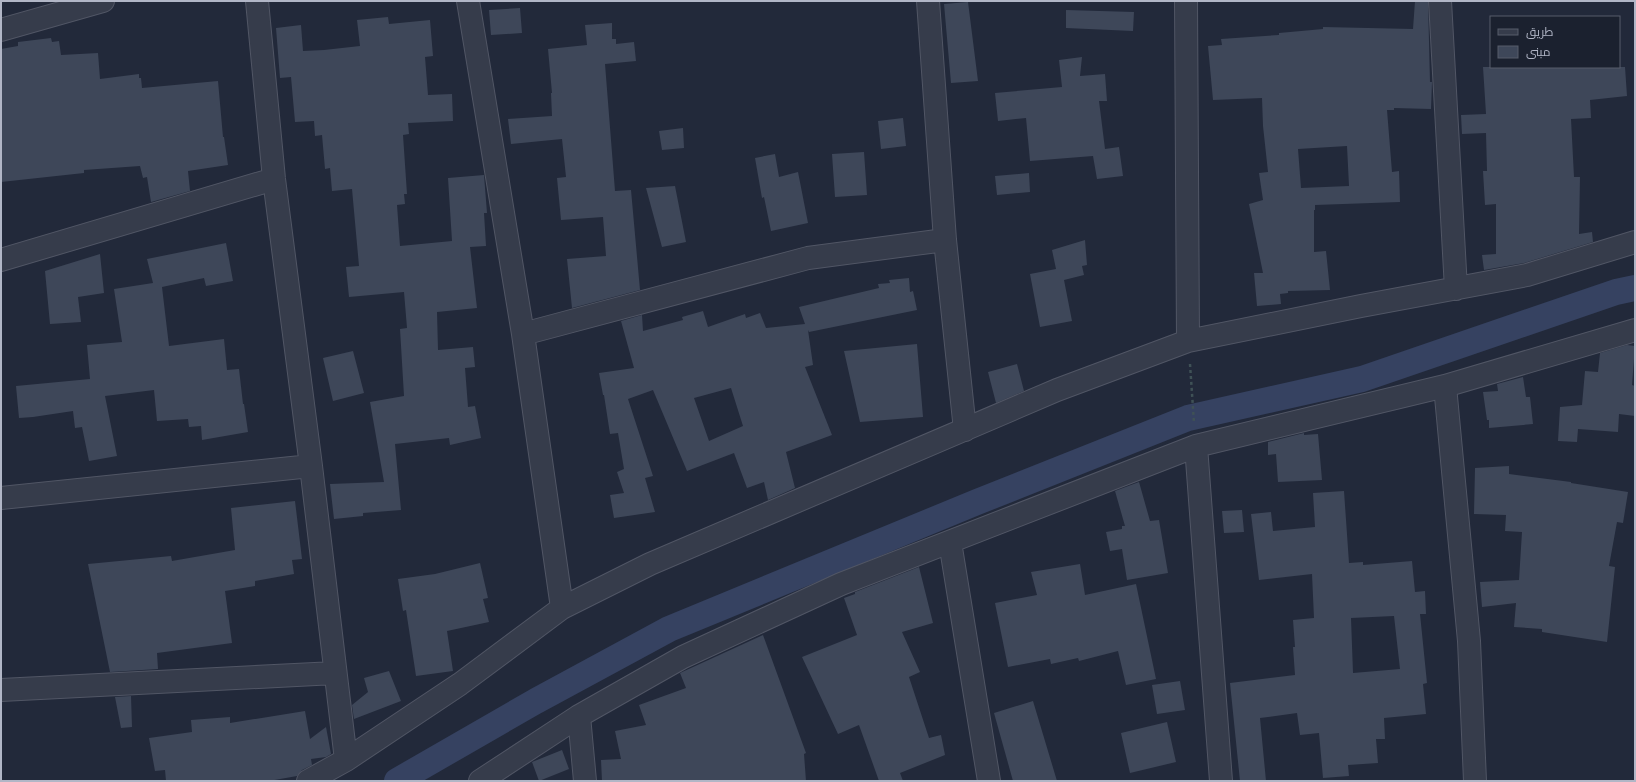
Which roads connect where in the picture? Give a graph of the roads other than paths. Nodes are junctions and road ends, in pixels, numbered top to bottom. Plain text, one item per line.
1 (103, 1) edge
2 (257, 1) edge
3 (468, 1) edge
4 (928, 1) edge
5 (1186, 1) edge
6 (1440, 1) edge
7 (1, 30) edge
8 (274, 179) junction
9 (945, 240) junction
10 (1635, 242) edge
11 (1, 260) edge
12 (1456, 289) junction
13 (1635, 330) edge
14 (523, 334) junction
15 (1189, 352) junction
16 (1445, 386) junction
17 (965, 430) junction
18 (1195, 435) junction
19 (311, 466) junction
20 (1, 498) edge
21 (950, 542) junction
22 (562, 608) junction
23 (335, 673) junction
24 (1, 690) edge
25 (579, 716) junction
26 (346, 760) junction
27 (308, 781) edge
28 (480, 781) edge
29 (585, 781) edge
30 (989, 781) edge
31 (1221, 781) edge
32 (1472, 781) edge

1 - 7 street
2 - 8 street
3 - 14 street
4 - 9 street
5 - 15 street
6 - 12 street
8 - 11 street
8 - 19 street
9 - 14 street
9 - 17 street
10 - 12 street
12 - 15 street
13 - 16 street
14 - 22 street
15 - 17 street
16 - 18 street
16 - 32 street
17 - 22 street
18 - 21 street
18 - 31 street
19 - 20 street
19 - 23 street
21 - 25 street
21 - 30 street
22 - 26 street
23 - 24 street
23 - 26 street
25 - 28 street
25 - 29 street
26 - 27 street

